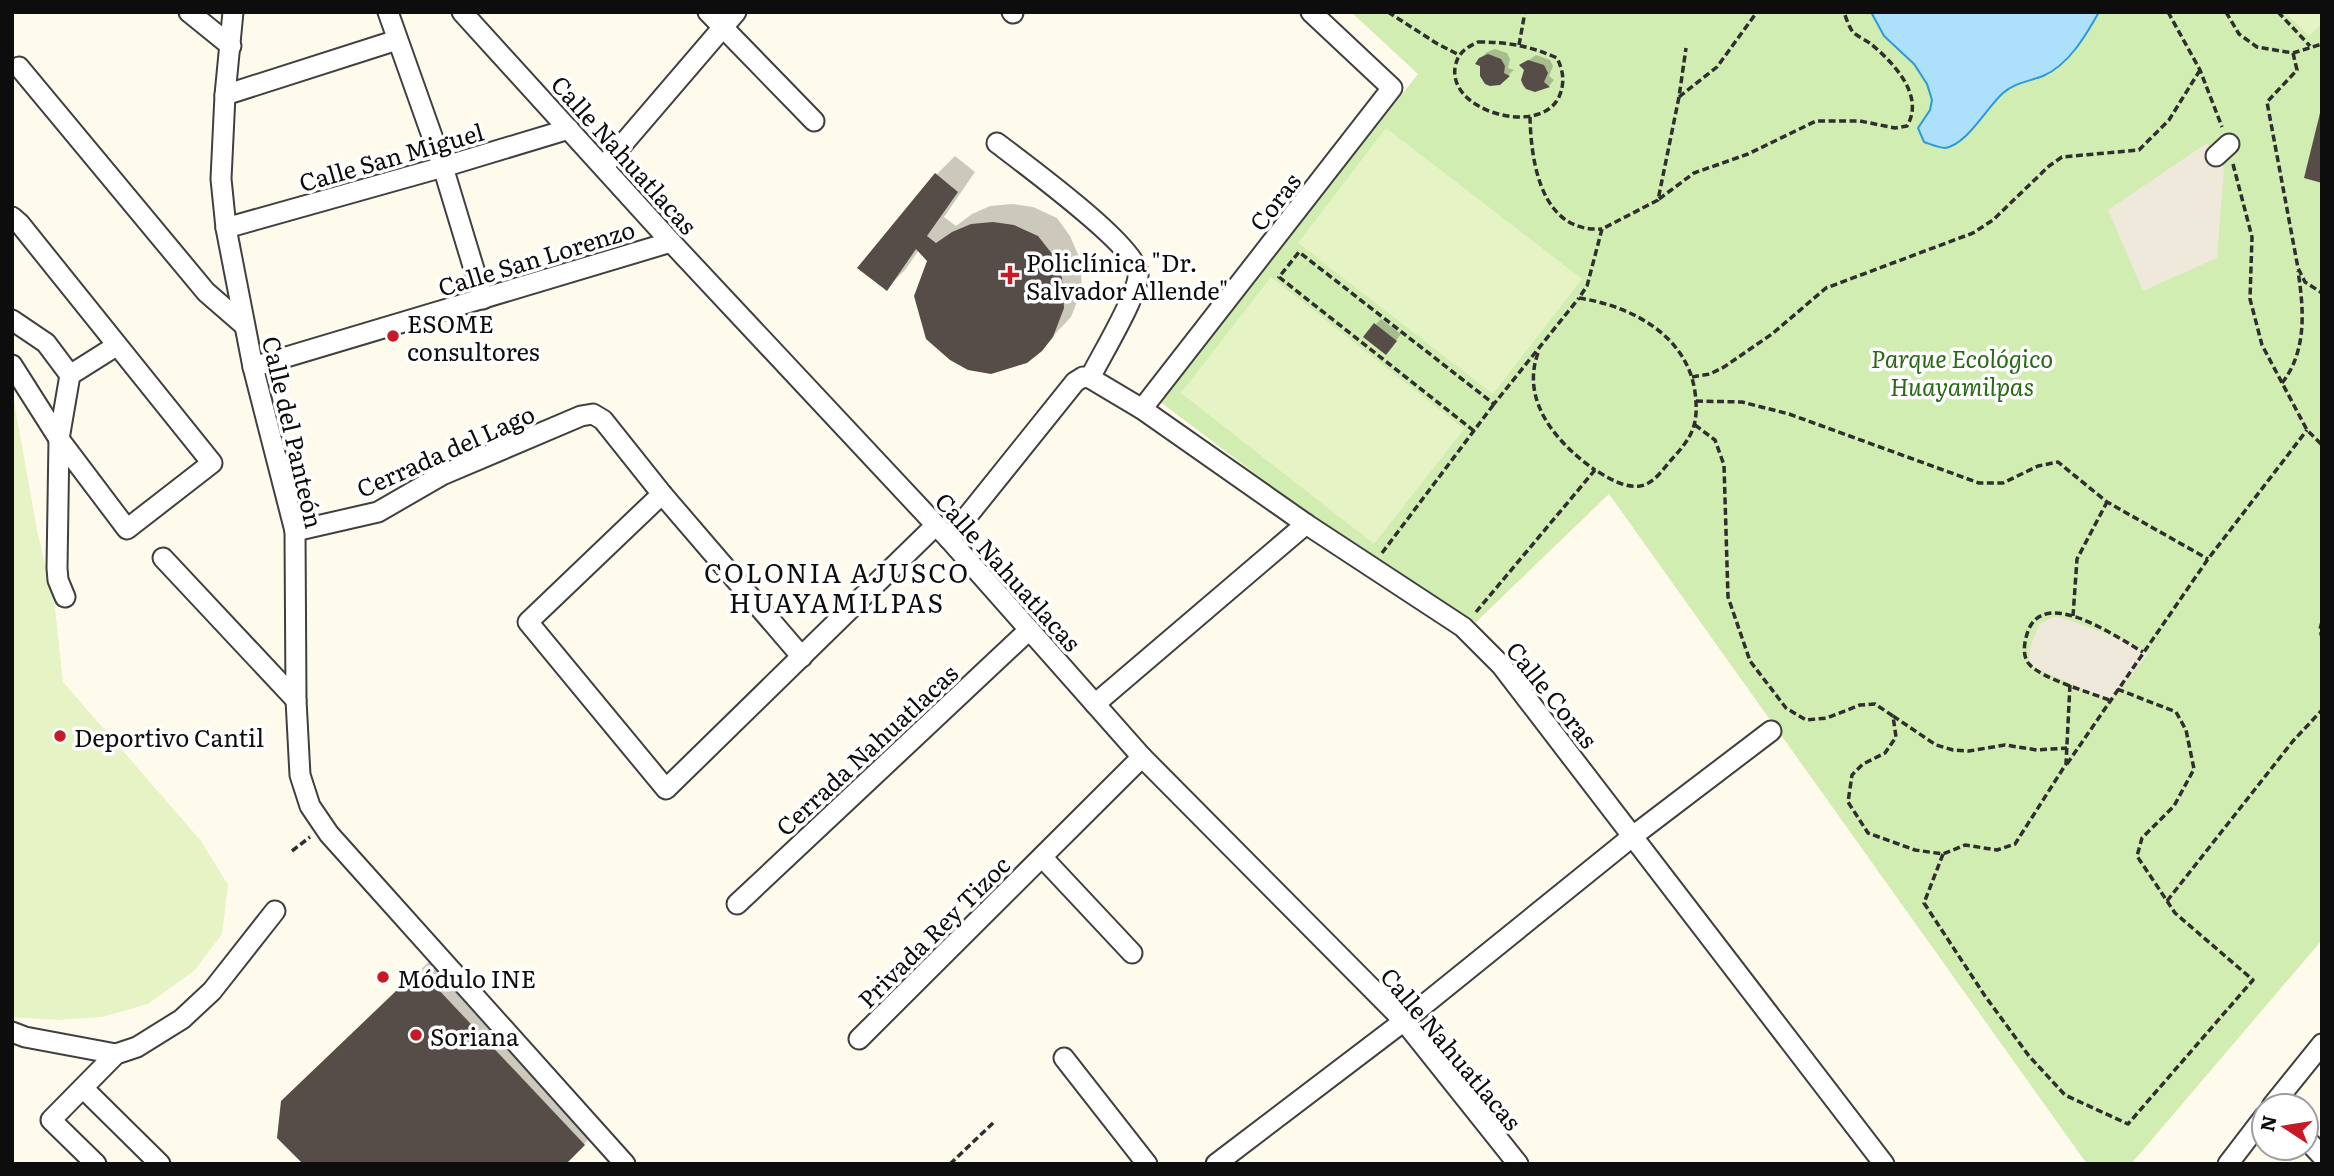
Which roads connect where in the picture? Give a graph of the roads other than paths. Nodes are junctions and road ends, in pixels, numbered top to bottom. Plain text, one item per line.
1 (189, 12) edge
2 (233, 12) edge
3 (388, 12) edge
4 (462, 12) edge
5 (708, 12) edge
6 (1311, 12) edge
7 (730, 20) edge
8 (397, 40) junction
9 (231, 46) junction
10 (19, 67) dead end
11 (226, 95) junction
12 (814, 121) dead end
13 (569, 129) junction
14 (997, 143) dead end
15 (604, 166) junction
16 (443, 167) junction
17 (12, 218) edge
18 (226, 228) junction
19 (671, 242) junction
20 (483, 299) junction
21 (12, 320) edge
22 (244, 325) junction
23 (116, 346) junction
24 (12, 365) edge
25 (253, 367) junction
26 (70, 375) junction
27 (1083, 380) junction
28 (1142, 409) junction
29 (59, 439) junction
30 (662, 494) junction
31 (1306, 524) junction
32 (295, 531) junction
33 (942, 532) junction
34 (163, 558) dead end
35 (65, 597) dead end
36 (1029, 629) junction
37 (802, 657) junction
38 (296, 700) junction
39 (1095, 704) junction
40 (1771, 731) dead end
41 (1142, 757) junction
42 (1633, 836) junction
43 (1042, 857) junction
44 (737, 904) dead end
45 (275, 911) dead end
46 (1132, 953) dead end
47 (1404, 1021) junction
48 (12, 1032) edge
49 (859, 1039) dead end
50 (2322, 1044) edge
51 (116, 1054) junction
52 (1064, 1058) dead end
53 (83, 1088) junction
54 (2284, 1092) edge
55 (2250, 1135) edge
56 (96, 1164) edge
57 (160, 1164) edge
58 (625, 1164) edge
59 (1147, 1164) edge
60 (1216, 1164) edge
61 (1518, 1164) edge
62 (1884, 1164) edge
63 (2228, 1164) edge

1 - 9 street
2 - 9 street, Calle del Panteón
3 - 8 street
4 - 13 street, Calle Nahuatlacas
5 - 7 street
6 - 28 street, Coras
7 - 12 street
7 - 15 street
8 - 11 street
8 - 16 street
9 - 11 street, Calle del Panteón
10 - 22 street
11 - 18 street, Calle del Panteón
13 - 15 street, Calle Nahuatlacas
13 - 16 street, Calle San Miguel
14 - 27 street
15 - 19 street, Calle Nahuatlacas
16 - 18 street, Calle San Miguel
16 - 20 street
17 - 23 street
18 - 22 street, Calle del Panteón
19 - 20 street, Calle San Lorenzo
19 - 33 street, Calle Nahuatlacas
20 - 25 street, Calle San Lorenzo
21 - 26 street
22 - 25 street, Calle del Panteón
23 - 26 street
23 - 29 street
24 - 29 street
25 - 32 street, Calle del Panteón
26 - 29 street
27 - 28 street, Calle Coras
27 - 33 street
28 - 31 street, Calle Coras
29 - 35 street
30 - 32 street, Cerrada del Lago
30 - 37 street, Cerrada del Lago
30 - 37 street
31 - 39 street
31 - 42 street, Calle Coras
32 - 38 street, Calle del Panteón
33 - 36 street, Calle Nahuatlacas
33 - 37 street
34 - 38 street
36 - 39 street, Calle Nahuatlacas
36 - 44 street, Cerrada Nahuatlacas
38 - 58 street, Calle del Panteón
39 - 41 street, Calle Nahuatlacas
40 - 42 street
41 - 43 street, Privada Rey Tizoc
41 - 47 street, Calle Nahuatlacas
42 - 47 street
42 - 62 street, Calle Coras
43 - 46 street, Privada Rey Tizoc
43 - 49 street, Privada Rey Tizoc
45 - 51 street
47 - 60 street
47 - 61 street, Calle Nahuatlacas
48 - 51 street
50 - 54 street
51 - 53 street
52 - 59 street
53 - 56 street
53 - 57 street
55 - 63 street

